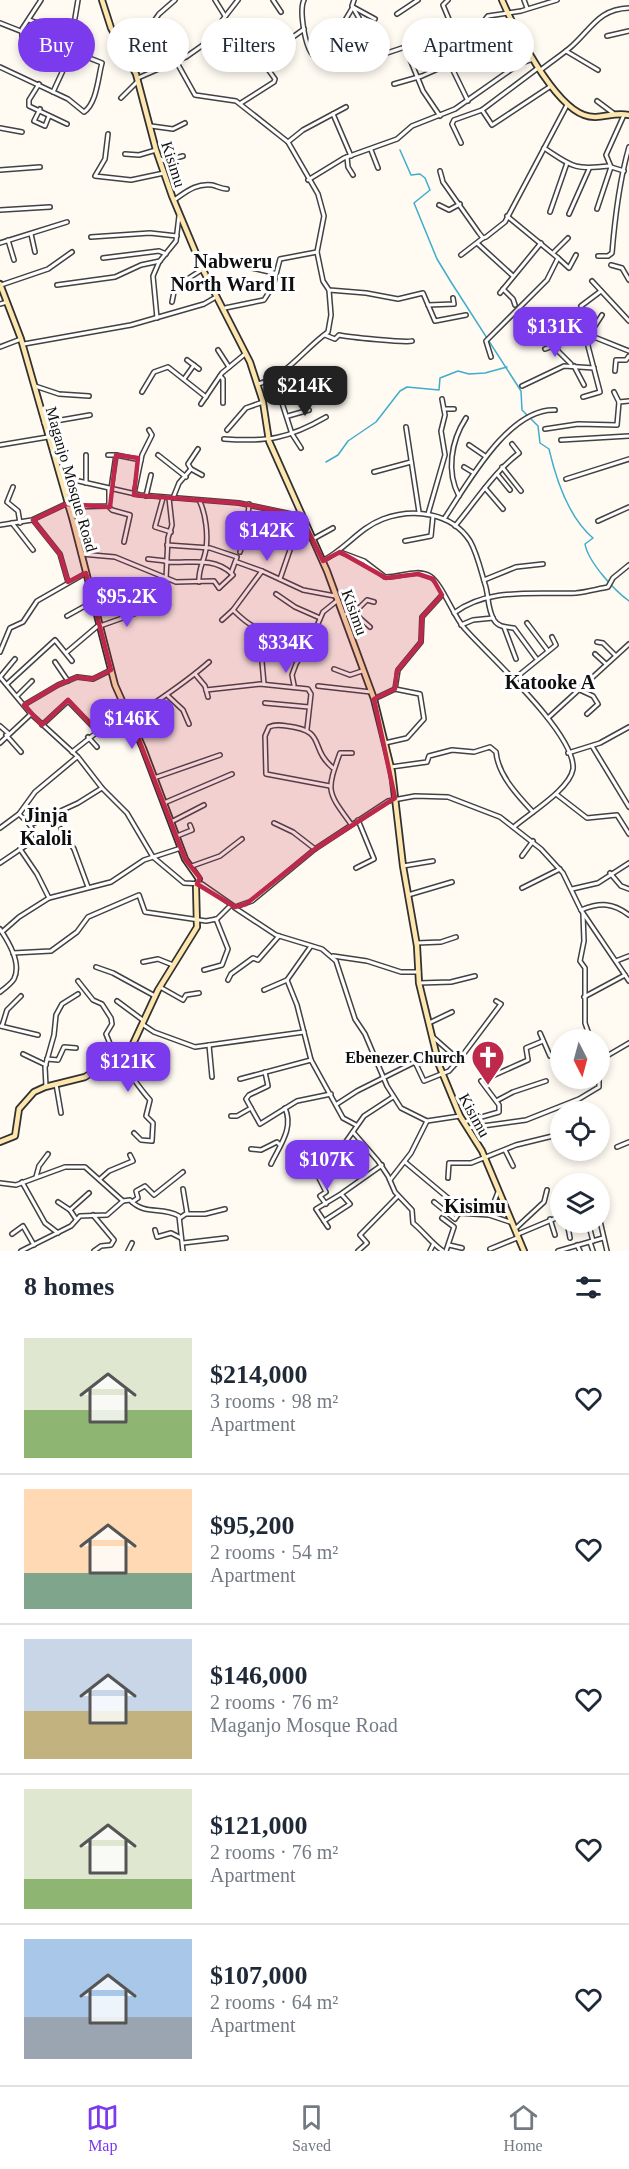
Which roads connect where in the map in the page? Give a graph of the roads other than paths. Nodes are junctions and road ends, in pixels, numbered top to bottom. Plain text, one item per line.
1 (41, 0) edge
2 (78, 0) edge
3 (102, 0) edge
4 (175, 0) edge
5 (215, 0) edge
6 (238, 0) edge
7 (273, 0) edge
8 (354, 0) edge
9 (418, 0) edge
10 (448, 0) edge
11 (502, 0) edge
12 (524, 0) edge
13 (557, 0) edge
14 (302, 1) edge
15 (353, 7) junction
16 (527, 8) junction
17 (629, 8) edge
18 (281, 12) dead end
19 (507, 13) junction
20 (397, 14) dead end
21 (225, 16) junction
22 (30, 18) edge
23 (75, 18) dead end
24 (108, 18) edge
25 (156, 18) edge
26 (346, 18) edge
27 (359, 18) edge
28 (373, 18) edge
29 (510, 18) edge
30 (0, 23) edge
31 (304, 29) junction
32 (18, 30) edge
33 (629, 31) edge
34 (607, 36) dead end
35 (308, 42) edge
36 (565, 50) junction
37 (189, 53) edge
38 (390, 53) edge
39 (95, 60) edge
40 (534, 60) edge
41 (0, 67) edge
42 (541, 68) junction
43 (598, 70) dead end
44 (62, 72) edge
45 (135, 72) edge
46 (153, 72) edge
47 (184, 72) edge
48 (428, 72) edge
49 (454, 72) edge
50 (508, 72) edge
51 (416, 77) junction
52 (138, 79) junction
53 (39, 84) junction
54 (394, 84) dead end
55 (551, 86) junction
56 (53, 92) junction
57 (121, 98) dead end
58 (468, 100) junction
59 (597, 101) dead end
60 (240, 103) junction
61 (567, 105) junction
62 (346, 106) dead end
63 (40, 109) junction
64 (482, 110) junction
65 (333, 113) junction
66 (613, 113) junction
67 (627, 114) edge
68 (50, 115) junction
69 (440, 116) junction
70 (185, 123) dead end
71 (67, 124) dead end
72 (150, 126) junction
73 (0, 128) edge
74 (22, 132) dead end
75 (108, 134) dead end
76 (288, 142) junction
77 (461, 143) dead end
78 (629, 147) edge
79 (544, 148) junction
80 (371, 149) junction
81 (156, 150) junction
82 (124, 154) dead end
83 (183, 156) dead end
84 (349, 157) junction
85 (159, 158) junction
86 (567, 164) junction
87 (610, 166) junction
88 (40, 167) dead end
89 (378, 168) dead end
90 (589, 169) junction
91 (0, 170) edge
92 (440, 171) dead end
93 (624, 171) junction
94 (164, 173) junction
95 (353, 175) dead end
96 (308, 180) junction
97 (227, 189) dead end
98 (174, 200) junction
99 (460, 204) junction
100 (439, 205) dead end
101 (51, 207) dead end
102 (597, 209) dead end
103 (0, 210) edge
104 (179, 211) junction
105 (550, 212) dead end
106 (569, 214) dead end
107 (507, 216) junction
108 (68, 222) dead end
109 (31, 234) junction
110 (177, 236) junction
111 (91, 237) dead end
112 (483, 238) junction
113 (568, 238) dead end
114 (8, 240) junction
115 (0, 243) edge
116 (541, 243) junction
117 (478, 244) junction
118 (35, 252) dead end
119 (72, 252) dead end
120 (317, 252) junction
121 (554, 252) junction
122 (166, 254) junction
123 (461, 255) dead end
124 (576, 255) dead end
125 (598, 256) dead end
126 (104, 258) dead end
127 (558, 258) junction
128 (14, 260) dead end
129 (160, 261) junction
130 (611, 265) dead end
131 (202, 267) junction
132 (252, 268) dead end
133 (274, 273) junction
134 (513, 276) junction
135 (629, 280) edge
136 (592, 281) dead end
137 (0, 284) edge
138 (57, 285) dead end
139 (503, 289) junction
140 (329, 290) junction
141 (601, 291) junction
142 (500, 293) dead end
143 (218, 296) junction
144 (453, 298) dead end
145 (7, 302) junction
146 (172, 302) dead end
147 (0, 303) edge
148 (428, 305) junction
149 (515, 305) dead end
150 (581, 306) dead end
151 (225, 308) junction
152 (466, 315) dead end
153 (602, 315) dead end
154 (157, 318) junction
155 (629, 321) edge
156 (573, 329) dead end
157 (325, 334) junction
158 (589, 335) junction
159 (412, 340) dead end
160 (23, 342) junction
161 (0, 347) edge
162 (545, 349) dead end
163 (218, 350) dead end
164 (629, 351) edge
165 (246, 352) junction
166 (629, 356) edge
167 (491, 357) dead end
168 (187, 360) dead end
169 (194, 365) junction
170 (573, 365) junction
171 (229, 367) junction
172 (594, 368) junction
173 (199, 369) dead end
174 (615, 371) dead end
175 (220, 376) junction
176 (183, 379) junction
177 (257, 384) junction
178 (584, 385) dead end
179 (34, 386) junction
180 (522, 386) dead end
181 (142, 392) dead end
182 (614, 392) dead end
183 (89, 396) dead end
184 (206, 397) junction
185 (583, 397) dead end
186 (442, 399) dead end
187 (629, 401) edge
188 (263, 402) junction
189 (619, 402) junction
190 (223, 403) dead end
191 (282, 403) dead end
192 (201, 404) dead end
193 (444, 409) junction
194 (454, 409) dead end
195 (309, 410) dead end
196 (555, 410) dead end
197 (90, 415) dead end
198 (288, 416) junction
199 (326, 417) dead end
200 (466, 418) dead end
201 (44, 423) junction
202 (406, 427) dead end
203 (545, 429) dead end
204 (149, 430) dead end
205 (226, 430) dead end
206 (292, 434) junction
207 (629, 436) edge
208 (48, 437) junction
209 (224, 439) dead end
210 (561, 440) dead end
211 (269, 441) junction
212 (512, 444) dead end
213 (0, 445) edge
214 (469, 445) dead end
215 (301, 448) dead end
216 (198, 449) dead end
217 (444, 451) junction
218 (86, 454) dead end
219 (108, 455) dead end
220 (116, 455) junction
221 (158, 455) dead end
222 (485, 456) junction
223 (629, 459) edge
224 (451, 460) junction
225 (142, 461) junction
226 (411, 462) junction
227 (464, 467) dead end
228 (502, 467) junction
229 (190, 469) junction
230 (374, 471) dead end
231 (474, 473) junction
232 (497, 474) junction
233 (151, 475) dead end
234 (202, 475) dead end
235 (60, 477) junction
236 (186, 477) junction
237 (566, 479) dead end
238 (86, 483) junction
239 (12, 487) dead end
240 (485, 488) junction
241 (110, 489) junction
242 (510, 490) dead end
243 (521, 491) dead end
244 (134, 494) junction
245 (147, 496) junction
246 (459, 496) junction
247 (163, 497) junction
248 (171, 498) junction
249 (200, 501) junction
250 (249, 504) junction
251 (67, 505) junction
252 (108, 506) junction
253 (629, 507) edge
254 (503, 509) dead end
255 (419, 512) junction
256 (428, 514) junction
257 (301, 516) junction
258 (433, 516) junction
259 (444, 519) junction
260 (33, 520) junction
261 (598, 521) dead end
262 (12, 523) junction
263 (20, 523) junction
264 (304, 524) junction
265 (0, 525) edge
266 (455, 526) junction
267 (333, 528) dead end
268 (171, 532) junction
269 (312, 540) junction
270 (405, 541) dead end
271 (124, 542) dead end
272 (167, 546) junction
273 (206, 548) junction
274 (33, 550) dead end
275 (240, 552) dead end
276 (340, 552) junction
277 (81, 554) junction
278 (148, 559) dead end
279 (166, 561) junction
280 (202, 561) junction
281 (322, 561) junction
282 (237, 562) junction
283 (543, 564) dead end
284 (629, 565) edge
285 (262, 571) junction
286 (86, 573) junction
287 (231, 573) junction
288 (166, 579) junction
289 (484, 579) junction
290 (279, 580) junction
291 (68, 582) junction
292 (199, 582) junction
293 (276, 594) dead end
294 (442, 594) junction
295 (338, 598) junction
296 (486, 598) junction
297 (94, 601) junction
298 (374, 602) dead end
299 (148, 609) dead end
300 (233, 610) junction
301 (353, 612) junction
302 (454, 613) junction
303 (344, 615) junction
304 (67, 616) dead end
305 (320, 618) junction
306 (493, 618) junction
307 (222, 620) dead end
308 (527, 623) dead end
309 (100, 625) junction
310 (461, 625) junction
311 (370, 627) dead end
312 (504, 627) junction
313 (313, 637) junction
314 (552, 637) dead end
315 (597, 642) dead end
316 (629, 645) edge
317 (548, 651) junction
318 (0, 652) edge
319 (66, 653) junction
320 (595, 654) dead end
321 (615, 655) junction
322 (536, 658) junction
323 (15, 659) dead end
324 (516, 659) dead end
325 (72, 660) dead end
326 (209, 662) dead end
327 (261, 662) dead end
328 (55, 663) dead end
329 (606, 664) junction
330 (334, 669) dead end
331 (111, 670) junction
332 (362, 671) junction
333 (195, 674) junction
334 (513, 680) junction
335 (32, 681) dead end
336 (68, 681) junction
337 (7, 684) junction
338 (264, 684) junction
339 (294, 686) junction
340 (318, 686) dead end
341 (394, 689) junction
342 (206, 690) junction
343 (579, 690) junction
344 (371, 692) junction
345 (17, 696) junction
346 (168, 696) junction
347 (208, 697) dead end
348 (374, 699) junction
349 (265, 703) dead end
350 (24, 705) junction
351 (309, 707) junction
352 (127, 709) junction
353 (31, 714) junction
354 (587, 714) dead end
355 (549, 718) junction
356 (131, 719) junction
357 (189, 724) dead end
358 (42, 725) junction
359 (0, 726) edge
360 (629, 727) edge
361 (307, 729) junction
362 (97, 730) junction
363 (7, 734) junction
364 (88, 737) junction
365 (0, 743) edge
366 (386, 743) junction
367 (592, 746) junction
368 (97, 747) dead end
369 (21, 752) dead end
370 (72, 752) junction
371 (352, 753) dead end
372 (568, 753) junction
373 (220, 755) dead end
374 (78, 757) junction
375 (391, 767) junction
376 (333, 768) junction
377 (232, 774) dead end
378 (154, 778) junction
379 (330, 786) junction
380 (102, 788) junction
381 (556, 794) junction
382 (395, 798) junction
383 (164, 803) junction
384 (204, 805) dead end
385 (629, 807) edge
386 (533, 812) junction
387 (20, 814) junction
388 (358, 820) junction
389 (171, 822) junction
390 (274, 823) dead end
391 (351, 824) junction
392 (30, 825) junction
393 (190, 825) dead end
394 (515, 826) junction
395 (0, 828) edge
396 (60, 829) dead end
397 (189, 832) junction
398 (629, 834) edge
399 (194, 835) dead end
400 (177, 836) junction
401 (242, 839) dead end
402 (533, 841) junction
403 (181, 848) junction
404 (20, 849) junction
405 (315, 849) junction
406 (522, 856) dead end
407 (153, 857) junction
408 (434, 861) dead end
409 (0, 863) edge
410 (629, 863) edge
411 (403, 866) junction
412 (190, 867) junction
413 (356, 868) dead end
414 (560, 869) junction
415 (610, 873) junction
416 (452, 882) dead end
417 (197, 884) junction
418 (88, 887) junction
419 (522, 888) dead end
420 (629, 889) edge
421 (572, 890) junction
422 (408, 895) junction
423 (49, 898) junction
424 (233, 906) junction
425 (582, 911) junction
426 (629, 915) edge
427 (216, 919) junction
428 (198, 920) junction
429 (1, 930) edge
430 (279, 936) junction
431 (456, 937) dead end
432 (417, 943) junction
433 (311, 945) junction
434 (13, 953) junction
435 (331, 956) junction
436 (629, 956) edge
437 (616, 961) junction
438 (143, 962) dead end
439 (173, 965) junction
440 (96, 967) dead end
441 (204, 970) dead end
442 (419, 972) junction
443 (625, 975) junction
444 (475, 976) dead end
445 (228, 980) dead end
446 (287, 980) junction
447 (78, 981) dead end
448 (629, 981) edge
449 (419, 983) junction
450 (160, 987) junction
451 (264, 990) dead end
452 (0, 992) edge
453 (199, 993) dead end
454 (78, 994) dead end
455 (21, 996) dead end
456 (155, 996) junction
457 (584, 998) junction
458 (117, 1001) dead end
459 (496, 1001) dead end
460 (452, 1012) dead end
461 (143, 1022) junction
462 (429, 1023) junction
463 (1, 1026) edge
464 (587, 1029) edge
465 (304, 1032) junction
466 (540, 1033) dead end
467 (38, 1035) dead end
468 (432, 1036) junction
469 (543, 1041) junction
470 (629, 1043) edge
471 (210, 1045) junction
472 (76, 1048) dead end
473 (23, 1054) dead end
474 (610, 1054) edge
475 (550, 1056) dead end
476 (117, 1057) junction
477 (47, 1059) junction
478 (311, 1059) junction
479 (459, 1060) junction
480 (46, 1065) junction
481 (265, 1072) junction
482 (442, 1075) junction
483 (212, 1077) dead end
484 (384, 1078) junction
485 (240, 1079) dead end
486 (546, 1081) dead end
487 (56, 1084) junction
488 (46, 1086) junction
489 (596, 1089) edge
490 (331, 1094) junction
491 (393, 1097) junction
492 (497, 1101) junction
493 (337, 1104) junction
494 (251, 1108) junction
495 (285, 1108) junction
496 (61, 1113) dead end
497 (231, 1116) dead end
498 (460, 1116) junction
499 (427, 1121) junction
500 (464, 1122) junction
501 (356, 1125) junction
502 (468, 1128) junction
503 (353, 1132) junction
504 (134, 1133) dead end
505 (550, 1137) edge
506 (0, 1142) edge
507 (629, 1142) edge
508 (280, 1145) junction
509 (617, 1147) dead end
510 (251, 1149) dead end
511 (505, 1149) junction
512 (48, 1154) dead end
513 (129, 1155) dead end
514 (485, 1158) junction
515 (405, 1162) junction
516 (271, 1164) dead end
517 (313, 1166) junction
518 (382, 1166) junction
519 (513, 1166) dead end
520 (305, 1171) dead end
521 (183, 1172) dead end
522 (36, 1177) junction
523 (100, 1179) junction
524 (448, 1179) dead end
525 (390, 1180) junction
526 (22, 1182) junction
527 (0, 1183) edge
528 (183, 1189) dead end
529 (547, 1190) dead end
530 (498, 1192) junction
531 (89, 1193) dead end
532 (341, 1194) junction
533 (398, 1196) junction
534 (123, 1201) junction
535 (58, 1202) dead end
536 (132, 1202) junction
537 (434, 1202) dead end
538 (326, 1204) junction
539 (225, 1209) dead end
540 (70, 1210) junction
541 (459, 1213) junction
542 (187, 1214) junction
543 (93, 1215) junction
544 (489, 1215) junction
545 (180, 1218) junction
546 (442, 1218) dead end
547 (455, 1219) junction
548 (550, 1219) edge
549 (76, 1220) junction
550 (324, 1221) junction
551 (510, 1222) junction
552 (451, 1224) junction
553 (328, 1227) dead end
554 (155, 1230) dead end
555 (58, 1233) junction
556 (569, 1233) edge
557 (590, 1233) edge
558 (602, 1233) edge
559 (12, 1234) dead end
560 (516, 1234) junction
561 (226, 1238) dead end
562 (570, 1238) dead end
563 (603, 1238) junction
564 (183, 1241) junction
565 (592, 1241) junction
566 (132, 1243) dead end
567 (34, 1245) junction
568 (433, 1245) junction
569 (448, 1245) junction
570 (577, 1245) junction
571 (462, 1248) dead end
572 (490, 1249) dead end
573 (565, 1249) edge
574 (21, 1251) edge
575 (94, 1251) edge
576 (128, 1251) edge
577 (183, 1251) edge
578 (358, 1251) edge
579 (430, 1251) edge
580 (445, 1251) edge
581 (524, 1251) edge
582 (558, 1251) edge
583 (580, 1251) edge
584 (593, 1251) edge
585 (607, 1251) edge

1 - 22 street
2 - 23 street
3 - 24 street, Kisimu
4 - 25 street
5 - 21 street
6 - 21 street
7 - 18 street
8 - 15 street
9 - 20 street
10 - 19 street
11 - 19 street
12 - 16 street
13 - 16 street
14 - 31 street
15 - 26 street
15 - 27 street
15 - 28 street
16 - 19 street
17 - 36 street
19 - 29 street
21 - 37 street
30 - 32 street
31 - 35 street
31 - 60 street
33 - 34 street
36 - 42 street
36 - 43 street
38 - 51 street
39 - 56 street
40 - 42 street
41 - 53 street
42 - 55 street
42 - 64 street
44 - 56 street
45 - 52 street, Kisimu
46 - 52 street
47 - 60 street
48 - 51 street
49 - 58 street
50 - 58 street
51 - 54 street
51 - 69 street
52 - 57 street
52 - 72 street, Kisimu
53 - 56 street
53 - 63 street
55 - 61 street
55 - 64 street
58 - 69 street
59 - 66 street
60 - 76 street
61 - 66 street
61 - 79 street
62 - 65 street
63 - 68 street
63 - 68 street
64 - 77 street
65 - 76 street
65 - 84 street
66 - 67 street
67 - 87 street
68 - 71 street
69 - 80 street
70 - 72 street
72 - 81 street, Kisimu
73 - 74 street
75 - 94 street
76 - 96 street
78 - 93 street
79 - 86 street
79 - 107 street
80 - 84 street
80 - 89 street
81 - 82 street
81 - 85 street, Kisimu
83 - 85 street
84 - 95 street
84 - 96 street
85 - 94 street, Kisimu
86 - 90 street
86 - 105 street
87 - 90 street
87 - 93 street
87 - 102 street
88 - 91 street
90 - 106 street
92 - 99 street
93 - 125 street
94 - 98 street, Kisimu
96 - 120 street
97 - 98 street
98 - 104 street, Kisimu
99 - 100 street
99 - 112 street
101 - 103 street
104 - 110 street
104 - 131 street, Kisimu
107 - 112 street
107 - 116 street
108 - 109 street
109 - 114 street
109 - 118 street
110 - 111 street
110 - 122 street
112 - 117 street
113 - 121 street
114 - 115 street
114 - 128 street
116 - 121 street
116 - 134 street
117 - 123 street
117 - 134 street
119 - 137 street
120 - 133 street
120 - 140 street
121 - 127 street
122 - 126 street
122 - 129 street
124 - 127 street
127 - 167 street
129 - 138 street
129 - 154 street
130 - 135 street
131 - 143 street, Kisimu
131 - 146 street
132 - 133 street
133 - 151 street
134 - 139 street
136 - 141 street
137 - 145 street, Maganjo Mosque Road
139 - 142 street
139 - 149 street
140 - 148 street
140 - 157 street
141 - 150 street
141 - 155 street
143 - 151 street, Kisimu
143 - 154 street
144 - 148 street
145 - 147 street
145 - 160 street, Maganjo Mosque Road
148 - 152 street
151 - 165 street, Kisimu
153 - 158 street
154 - 160 street
156 - 158 street
157 - 159 street
157 - 177 street
158 - 164 street
158 - 172 street
160 - 161 street
160 - 179 street, Maganjo Mosque Road
162 - 170 street
163 - 171 street
165 - 171 street
165 - 177 street, Kisimu
166 - 174 street
168 - 169 street
169 - 173 street
169 - 176 street
170 - 172 street
170 - 178 street
170 - 180 street
171 - 175 street
172 - 185 street
175 - 184 street
175 - 190 street
176 - 181 street
176 - 184 street
177 - 188 street, Kisimu
179 - 183 street
179 - 201 street, Maganjo Mosque Road
182 - 189 street
184 - 192 street
186 - 193 street
187 - 189 street
188 - 205 street
188 - 211 street, Kisimu
189 - 203 street
191 - 198 street
193 - 194 street
193 - 217 street
195 - 198 street
196 - 222 street
197 - 201 street
198 - 206 street
199 - 206 street
200 - 224 street
201 - 208 street, Maganjo Mosque Road
202 - 226 street
204 - 225 street
206 - 211 street
206 - 215 street
207 - 210 street
208 - 213 street
208 - 235 street, Maganjo Mosque Road
209 - 211 street
211 - 257 street, Kisimu
212 - 228 street
214 - 222 street
216 - 229 street
217 - 224 street
217 - 256 street
218 - 238 street
219 - 220 street
220 - 225 street
220 - 241 street
221 - 236 street
222 - 231 street
223 - 237 street
224 - 246 street
225 - 244 street
226 - 230 street
226 - 255 street
227 - 231 street
228 - 232 street
228 - 243 street
229 - 234 street
229 - 236 street
231 - 246 street
232 - 240 street
232 - 242 street
233 - 245 street
235 - 238 street
235 - 251 street, Maganjo Mosque Road
236 - 248 street
238 - 241 street
239 - 263 street
240 - 254 street
240 - 266 street
241 - 244 street
241 - 252 street
244 - 245 street
245 - 247 street
246 - 259 street
247 - 248 street
247 - 268 street
248 - 249 street
248 - 268 street
249 - 250 street
249 - 273 street
250 - 257 street
250 - 275 street
251 - 252 street
251 - 260 street
251 - 277 street, Maganjo Mosque Road
252 - 271 street
253 - 261 street
255 - 256 street
255 - 276 street
256 - 258 street
257 - 264 street, Kisimu
258 - 259 street
258 - 270 street
259 - 266 street
260 - 263 street
260 - 291 street
262 - 263 street
262 - 265 street
262 - 274 street
264 - 269 street, Kisimu
264 - 290 street
266 - 289 street
267 - 269 street
268 - 272 street
269 - 281 street, Kisimu
272 - 273 street
272 - 279 street
273 - 280 street
273 - 282 street
276 - 281 street
276 - 294 street
277 - 286 street, Maganjo Mosque Road
277 - 288 street
278 - 279 street
279 - 280 street
279 - 288 street
280 - 287 street
280 - 292 street
281 - 295 street, Kisimu
282 - 285 street
282 - 287 street
283 - 289 street
284 - 296 street
285 - 290 street
285 - 300 street
286 - 291 street
286 - 297 street, Maganjo Mosque Road
287 - 292 street
288 - 292 street
289 - 296 street
290 - 295 street
291 - 318 street
293 - 305 street
294 - 302 street
294 - 341 street
295 - 303 street, Kisimu
295 - 305 street
296 - 302 street
296 - 306 street
297 - 304 street
297 - 309 street, Maganjo Mosque Road
298 - 301 street
299 - 309 street
300 - 307 street
300 - 313 street
301 - 303 street
301 - 311 street
302 - 310 street
303 - 332 street, Kisimu
305 - 313 street
306 - 310 street
306 - 312 street
308 - 317 street
309 - 319 street
309 - 331 street, Maganjo Mosque Road
310 - 334 street
312 - 322 street
312 - 324 street
313 - 339 street
314 - 317 street
315 - 321 street
316 - 321 street
317 - 322 street
319 - 325 street
319 - 337 street
320 - 329 street
321 - 329 street
322 - 334 street
323 - 337 street
326 - 333 street
327 - 338 street
328 - 336 street
329 - 343 street
330 - 332 street
331 - 336 street
331 - 352 street, Maganjo Mosque Road
332 - 344 street, Kisimu
333 - 342 street
333 - 346 street
334 - 355 street
335 - 345 street
336 - 350 street
337 - 345 street
338 - 339 street
338 - 342 street
339 - 351 street
340 - 344 street
341 - 348 street
341 - 366 street
342 - 347 street
343 - 354 street
343 - 355 street
344 - 348 street, Kisimu
345 - 350 street
346 - 356 street
346 - 357 street
348 - 366 street, Kisimu
349 - 351 street
350 - 353 street
351 - 361 street
352 - 356 street, Maganjo Mosque Road
352 - 362 street
353 - 358 street
353 - 363 street
355 - 372 street
356 - 378 street, Maganjo Mosque Road
358 - 362 street
358 - 370 street
359 - 363 street
360 - 367 street
361 - 376 street
361 - 379 street
362 - 364 street
363 - 365 street
363 - 369 street
364 - 368 street
364 - 370 street
366 - 375 street, Kisimu
367 - 372 street
367 - 385 street
370 - 374 street
371 - 376 street
372 - 381 street
373 - 378 street
374 - 380 street
374 - 387 street
375 - 382 street, Kisimu
375 - 386 street
376 - 379 street
377 - 383 street
378 - 383 street, Maganjo Mosque Road
379 - 391 street
380 - 392 street
380 - 407 street
381 - 386 street
381 - 398 street
382 - 388 street
382 - 394 street
382 - 411 street, Kisimu
383 - 389 street, Maganjo Mosque Road
384 - 389 street
386 - 394 street
387 - 392 street
387 - 395 street
388 - 391 street
388 - 413 street
389 - 400 street, Maganjo Mosque Road
390 - 405 street
391 - 405 street
392 - 404 street
393 - 397 street
394 - 402 street
396 - 418 street
397 - 399 street
397 - 400 street
400 - 403 street, Maganjo Mosque Road
401 - 412 street
402 - 406 street
402 - 414 street
403 - 407 street
403 - 412 street, Maganjo Mosque Road
404 - 409 street
404 - 423 street
405 - 424 street
407 - 417 street
407 - 418 street
408 - 411 street
410 - 415 street
411 - 422 street, Kisimu
412 - 417 street, Maganjo Mosque Road
414 - 419 street
414 - 421 street
415 - 420 street
415 - 421 street
416 - 422 street
417 - 424 street
417 - 428 street, Maganjo Mosque Road
418 - 423 street
421 - 425 street
422 - 432 street, Kisimu
423 - 429 street
424 - 427 street
424 - 430 street
425 - 426 street
425 - 437 street
425 - 457 street
427 - 428 street
427 - 441 street
428 - 434 street
428 - 439 street, Maganjo Mosque Road
429 - 434 street
430 - 433 street
430 - 445 street
431 - 432 street
432 - 442 street, Kisimu
433 - 435 street
433 - 446 street
434 - 452 street
435 - 442 street
435 - 484 street
436 - 437 street
437 - 443 street
438 - 439 street
439 - 450 street, Maganjo Mosque Road
440 - 456 street
442 - 449 street, Kisimu
443 - 448 street
443 - 457 street
444 - 449 street
446 - 451 street
446 - 465 street
447 - 476 street
449 - 462 street, Kisimu
450 - 453 street
450 - 456 street, Maganjo Mosque Road
454 - 477 street
455 - 463 street
456 - 461 street, Maganjo Mosque Road
457 - 464 street
458 - 461 street
459 - 479 street
460 - 462 street
461 - 471 street
461 - 476 street, Maganjo Mosque Road
462 - 468 street, Kisimu
463 - 467 street
465 - 471 street
465 - 478 street
466 - 469 street
468 - 479 street
468 - 482 street, Kisimu
469 - 475 street
469 - 492 street
470 - 474 street
471 - 483 street
472 - 477 street
473 - 480 street
476 - 487 street, Maganjo Mosque Road
476 - 504 street
477 - 480 street
478 - 481 street
478 - 490 street
479 - 482 street
480 - 488 street
481 - 485 street
481 - 494 street
482 - 484 street
482 - 498 street, Kisimu
484 - 491 street
484 - 493 street
486 - 492 street
487 - 488 street, Maganjo Mosque Road
487 - 496 street
488 - 506 street, Maganjo Mosque Road
489 - 502 street
490 - 493 street
490 - 495 street
491 - 499 street
491 - 501 street
492 - 500 street
493 - 501 street
494 - 495 street
494 - 497 street
495 - 508 street
498 - 499 street
498 - 500 street, Kisimu
499 - 515 street
500 - 502 street, Kisimu
501 - 503 street
502 - 514 street, Kisimu
503 - 517 street
503 - 518 street
505 - 511 street
507 - 509 street
508 - 510 street
508 - 516 street
511 - 514 street
511 - 519 street
512 - 522 street
513 - 523 street
514 - 524 street
514 - 530 street, Kisimu
515 - 525 street
515 - 541 street
517 - 520 street
517 - 538 street
518 - 525 street
518 - 532 street
521 - 536 street
522 - 523 street
522 - 526 street
523 - 534 street
525 - 533 street
526 - 527 street
526 - 555 street
528 - 542 street
529 - 560 street
530 - 544 street
530 - 551 street, Kisimu
531 - 540 street
532 - 538 street
532 - 550 street
533 - 568 street
533 - 578 street
534 - 536 street
534 - 543 street
535 - 540 street
536 - 545 street
537 - 547 street
538 - 550 street
539 - 542 street
540 - 549 street
541 - 544 street
541 - 547 street
542 - 545 street
543 - 549 street
543 - 575 street
544 - 551 street
545 - 564 street
546 - 552 street
547 - 552 street
548 - 560 street
549 - 555 street
550 - 553 street
551 - 560 street, Kisimu
552 - 569 street
554 - 564 street
555 - 567 street
556 - 562 street
557 - 565 street
558 - 563 street
559 - 567 street
560 - 572 street
560 - 581 street, Kisimu
561 - 564 street
563 - 565 street
563 - 585 street
564 - 577 street
565 - 570 street
565 - 584 street
566 - 576 street
567 - 574 street
568 - 579 street
568 - 580 street
569 - 571 street
569 - 580 street
570 - 573 street
570 - 583 street
573 - 582 street

